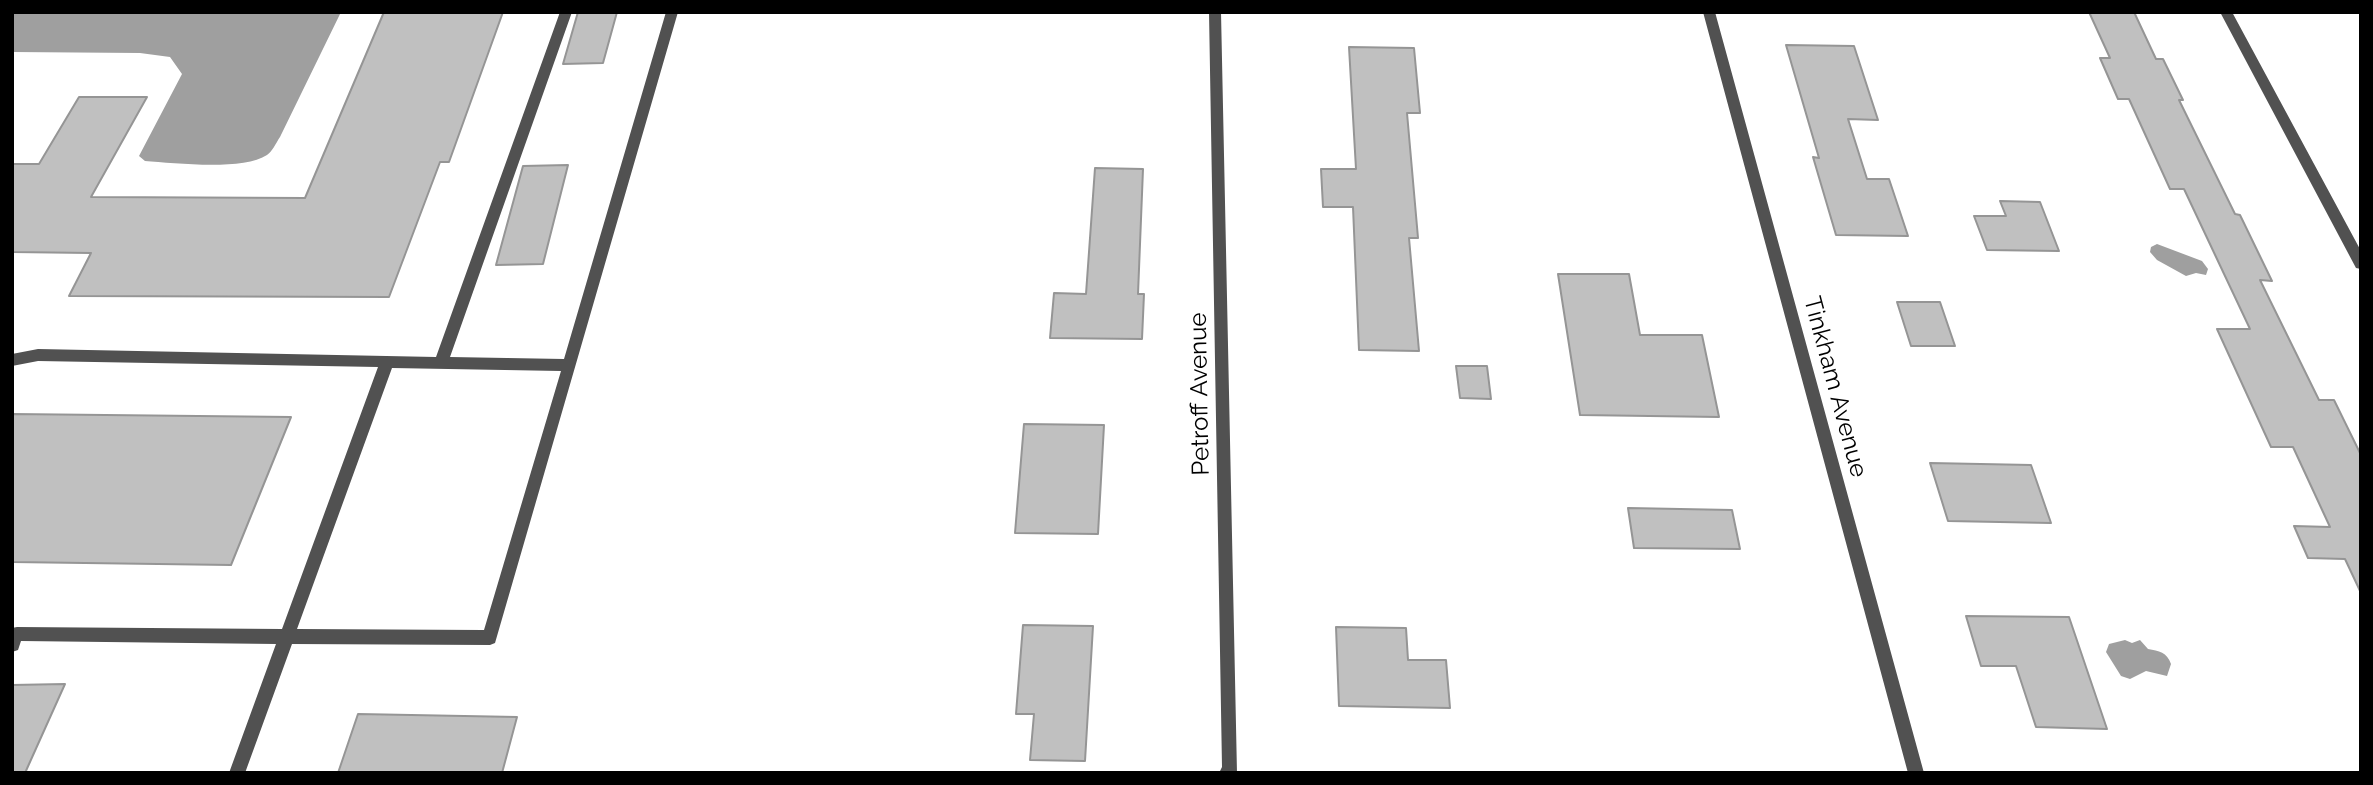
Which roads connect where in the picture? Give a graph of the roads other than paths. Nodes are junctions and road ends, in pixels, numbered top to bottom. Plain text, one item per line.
1 (566, 12) edge
2 (672, 12) edge
3 (1215, 12) edge
4 (1709, 12) edge
5 (2226, 12) edge
6 (2361, 264) edge
7 (12, 348) edge
8 (38, 355) junction
9 (12, 360) edge
10 (387, 362) junction
11 (441, 363) junction
12 (568, 365) junction
13 (286, 636) junction
14 (12, 645) edge
15 (237, 773) edge
16 (1227, 773) edge
17 (1916, 773) edge

1 - 11 street
2 - 12 street
3 - 16 street, Petroff Avenue
4 - 17 street, Tinkham Avenue
5 - 6 street
7 - 8 street
8 - 9 street
8 - 10 street
10 - 11 street
10 - 13 street
11 - 12 street
12 - 13 street
13 - 14 street
13 - 15 street

